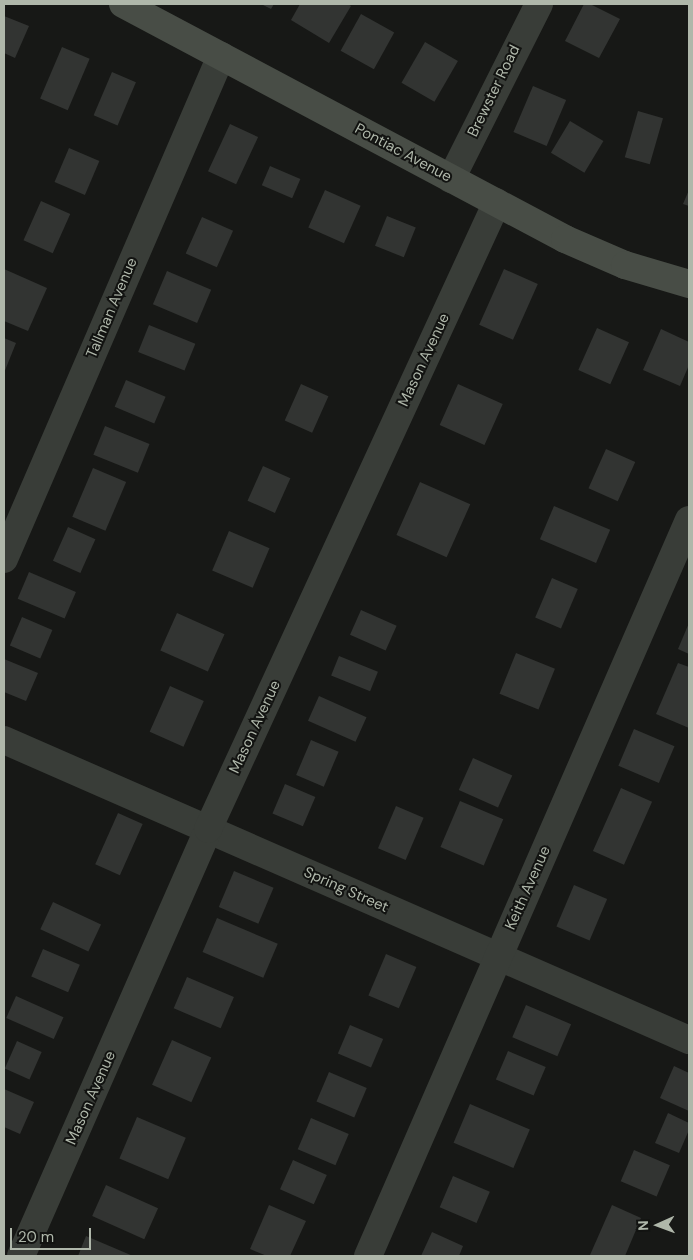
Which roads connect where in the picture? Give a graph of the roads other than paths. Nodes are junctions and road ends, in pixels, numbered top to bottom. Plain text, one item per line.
1 (123, 4) edge
2 (539, 4) edge
3 (221, 56) junction
4 (451, 178) junction
5 (497, 202) junction
6 (689, 284) edge
7 (689, 520) edge
8 (4, 559) edge
9 (4, 740) edge
10 (208, 830) junction
11 (498, 957) junction
12 (689, 1040) edge
13 (21, 1256) edge
14 (368, 1256) edge

1 - 3 main road, Pontiac Avenue
2 - 4 street, Brewster Road
3 - 4 main road, Pontiac Avenue
3 - 8 street, Tallman Avenue
4 - 5 main road, Pontiac Avenue
5 - 6 main road, Pontiac Avenue
5 - 10 street, Mason Avenue
7 - 11 street, Keith Avenue
9 - 10 street, Spring Street
10 - 11 street, Spring Street
10 - 13 street, Mason Avenue
11 - 12 street, Spring Street
11 - 14 street, Keith Avenue

